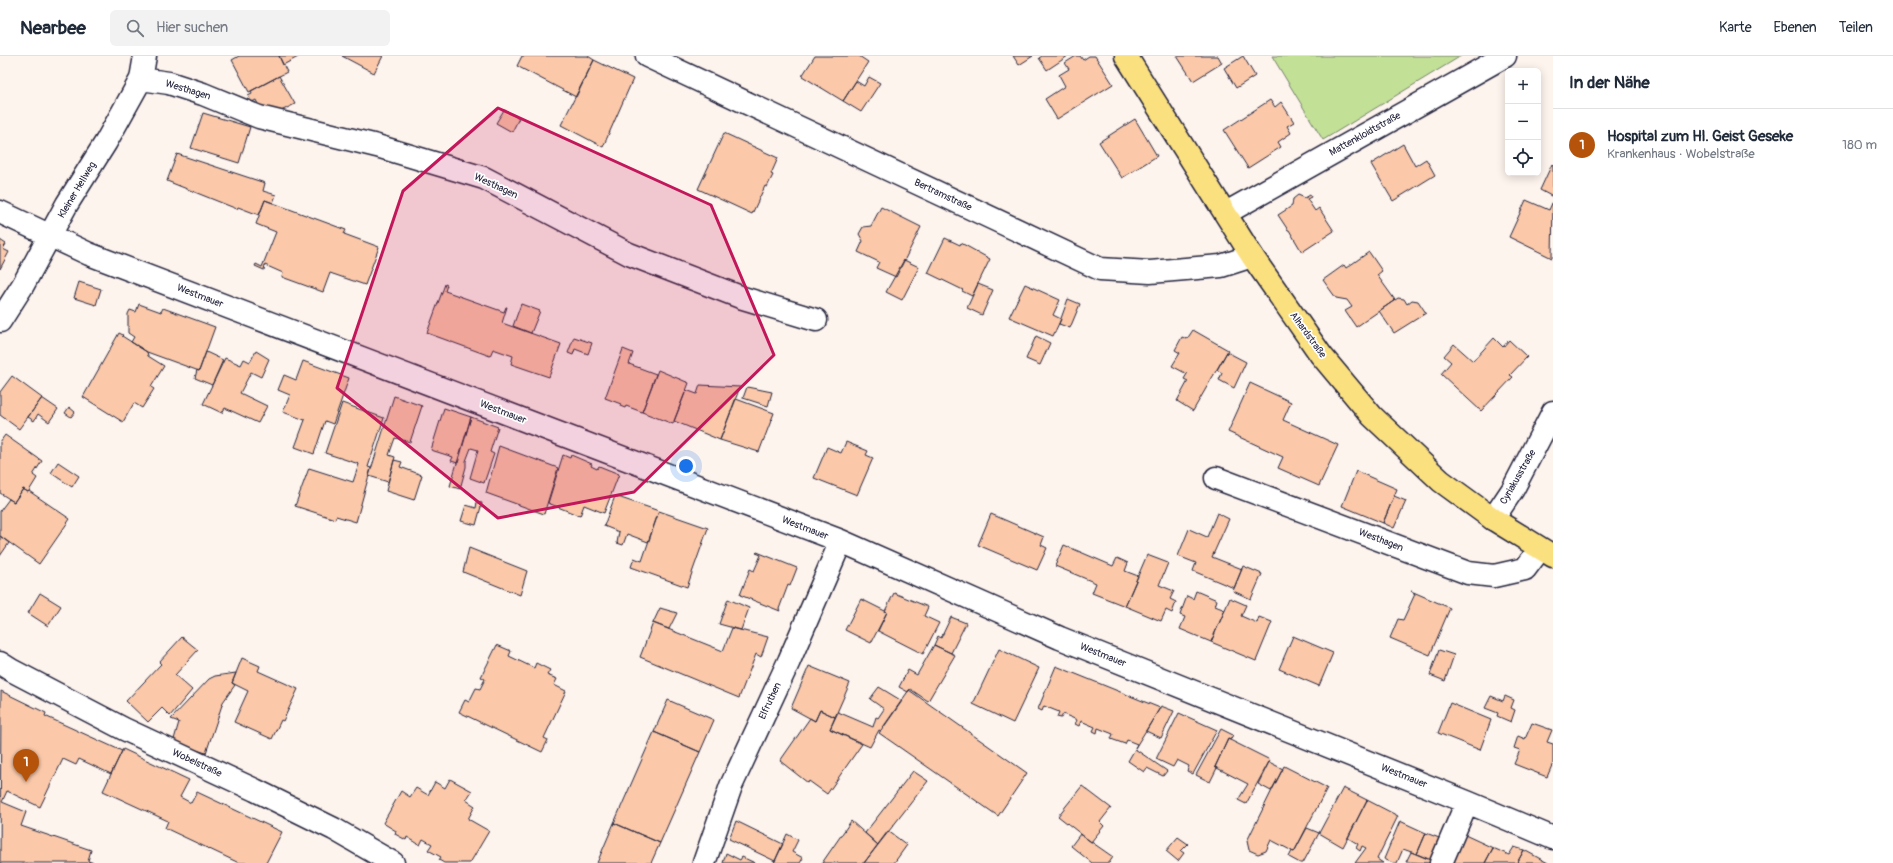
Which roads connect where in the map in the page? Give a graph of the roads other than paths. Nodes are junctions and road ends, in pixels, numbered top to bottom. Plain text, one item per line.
1 (145, 56) edge
2 (647, 56) edge
3 (1126, 56) edge
4 (1505, 56) edge
5 (141, 79) junction
6 (0, 212) edge
7 (1226, 213) junction
8 (50, 235) junction
9 (1252, 256) junction
10 (816, 320) dead end
11 (0, 321) edge
12 (1553, 412) edge
13 (1216, 478) dead end
14 (1493, 519) junction
15 (841, 541) junction
16 (1547, 553) edge
17 (0, 663) edge
18 (1467, 802) junction
19 (1553, 838) edge
20 (394, 863) edge
21 (704, 863) edge
22 (1441, 863) edge

1 - 5 street, Kleiner Hellweg
2 - 9 street, Bertramstraße
3 - 7 main road, Alhardstraße
4 - 7 street, Mattenkloidtstraße
5 - 8 street, Kleiner Hellweg
5 - 10 street, Westhagen
6 - 8 street, Westmauer
7 - 9 main road, Alhardstraße
8 - 11 street, Kleiner Hellweg
8 - 15 street, Westmauer
9 - 14 main road, Alhardstraße
12 - 14 street, Cyriakusstraße
13 - 16 street, Westhagen
14 - 16 main road, Alhardstraße
15 - 18 street, Westmauer
15 - 21 street, Elfruthen
17 - 20 street, Wobelstraße
18 - 19 street, Westmauer
18 - 22 street

